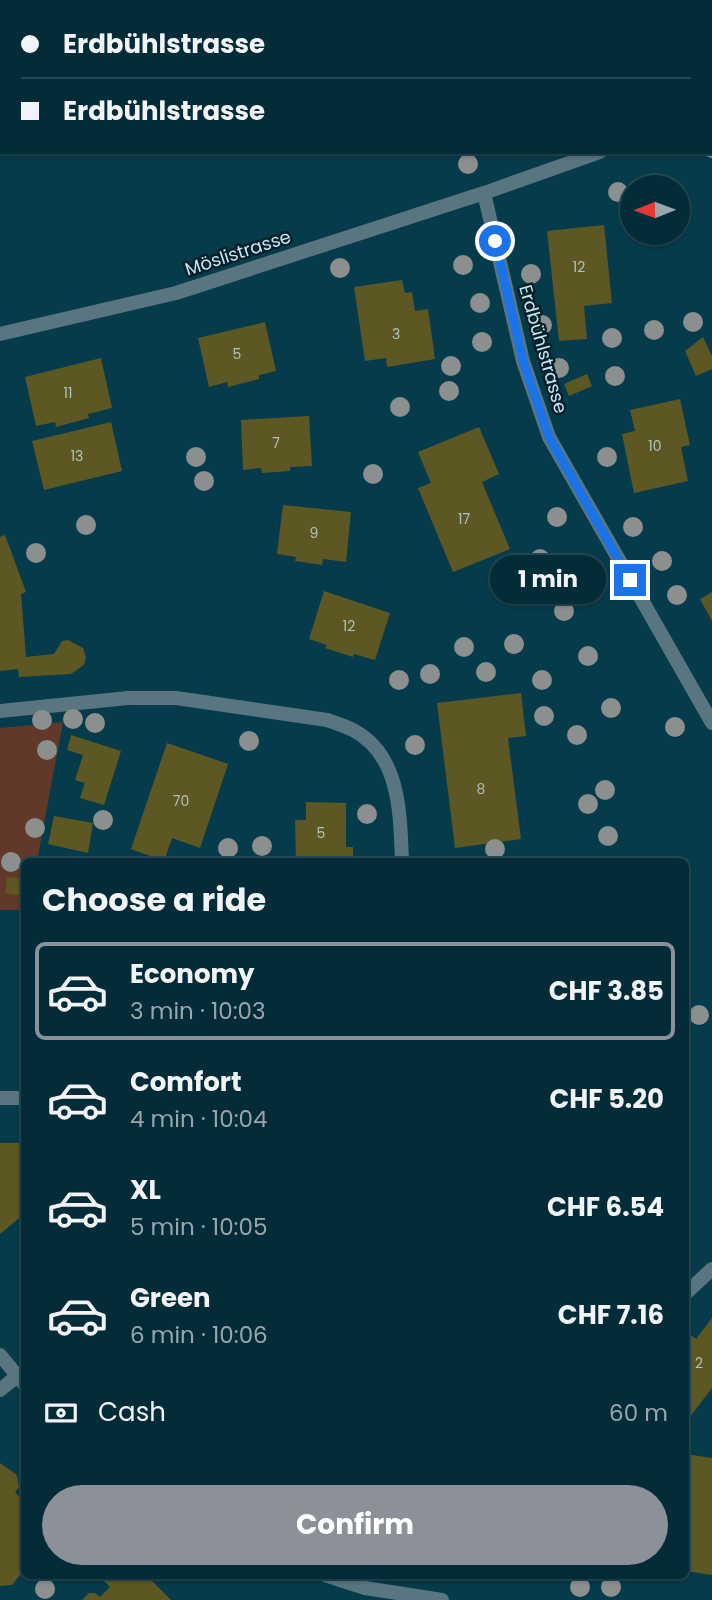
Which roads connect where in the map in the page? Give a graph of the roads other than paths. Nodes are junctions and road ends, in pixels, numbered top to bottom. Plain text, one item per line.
1 (594, 154) edge
2 (484, 193) junction
3 (0, 334) edge
4 (0, 710) edge
5 (712, 723) edge
6 (402, 858) edge
7 (0, 1098) edge
8 (21, 1098) edge
9 (712, 1269) edge
10 (689, 1290) edge
11 (0, 1355) edge
12 (21, 1380) edge
13 (0, 1390) edge
14 (337, 1579) edge
15 (442, 1600) edge

1 - 2 street
2 - 3 street, Möslistrasse
2 - 5 street, Erdbühlstrasse
4 - 6 street
7 - 8 street
9 - 10 street
11 - 12 street
12 - 13 street
14 - 15 street

